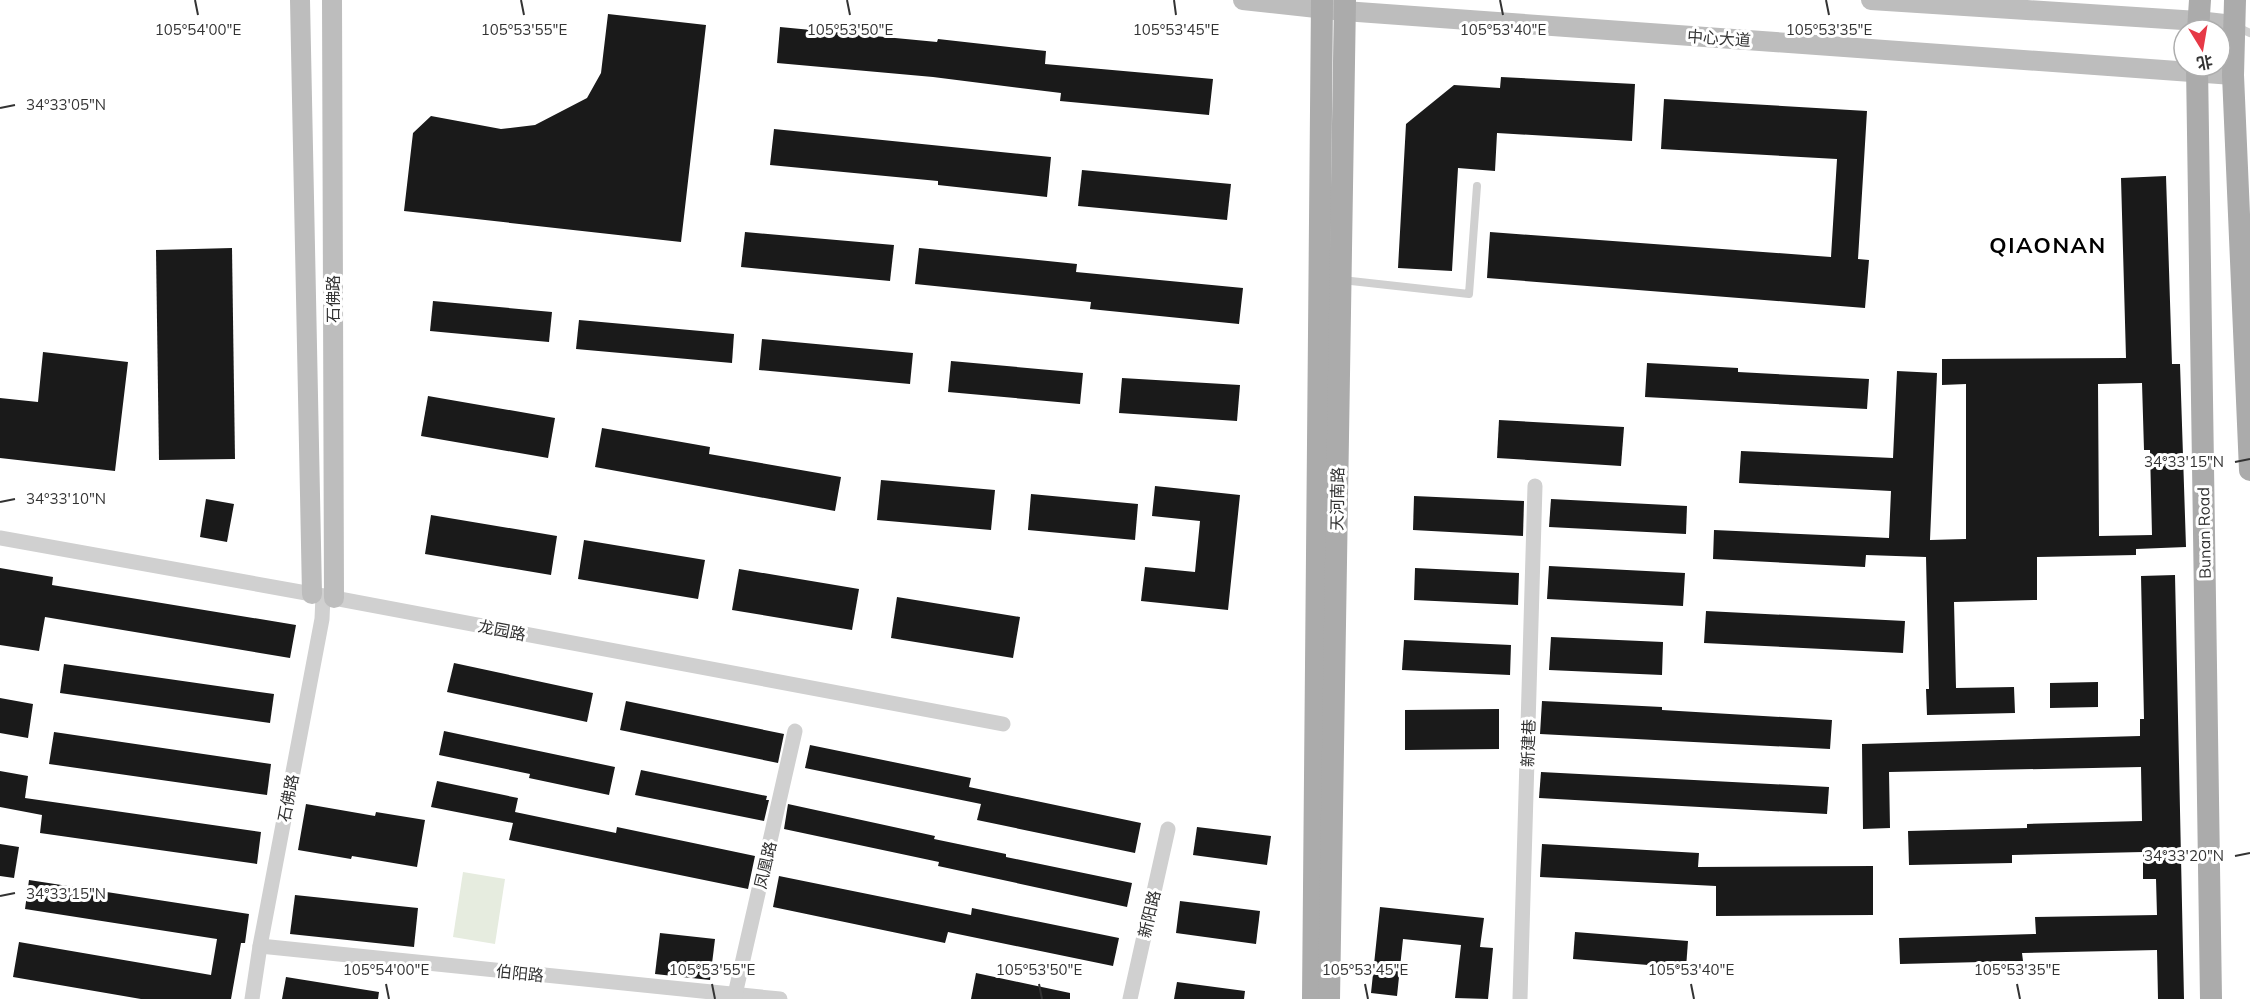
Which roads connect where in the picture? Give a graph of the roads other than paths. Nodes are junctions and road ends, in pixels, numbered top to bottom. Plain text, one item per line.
1 (300, 0) edge
2 (332, 0) edge
3 (1243, 0) edge
4 (1871, 0) edge
5 (2235, 0) edge
6 (1333, 5) edge
7 (2199, 17) edge
8 (2241, 29) edge
9 (2172, 67) edge
10 (2233, 75) joint
11 (2197, 78) edge
12 (1477, 186) dead end
13 (1340, 280) junction
14 (2250, 470) edge
15 (1535, 486) dead end
16 (0, 538) edge
17 (323, 596) junction
18 (1003, 724) dead end
19 (795, 731) dead end
20 (1168, 828) dead end
21 (260, 946) junction
22 (735, 997) edge
23 (252, 999) edge
24 (780, 999) edge
25 (1130, 999) edge
26 (1313, 999) edge
27 (1329, 999) edge
28 (1520, 999) edge
29 (2211, 999) edge

1 - 17 main road, 石佛路
2 - 17 main road, 石佛路
3 - 6 main road, 中心大道
4 - 7 main road
5 - 8 main road
6 - 9 main road, 中心大道
6 - 13 main road, 天河南路
6 - 26 main road, 天河南路
7 - 8 main road
8 - 10 main road
10 - 14 main road
11 - 29 main road, Bunan Road
12 - 13 lane
13 - 27 main road, 天河南路
15 - 28 street, 新建巷
16 - 17 street, 龙园路
17 - 18 street, 龙园路
17 - 21 street, 石佛路
19 - 22 street, 凤凰路
20 - 25 street, 新阳路
21 - 22 street, 伯阳路
21 - 23 street, 石佛路
22 - 24 street, 伯阳路

